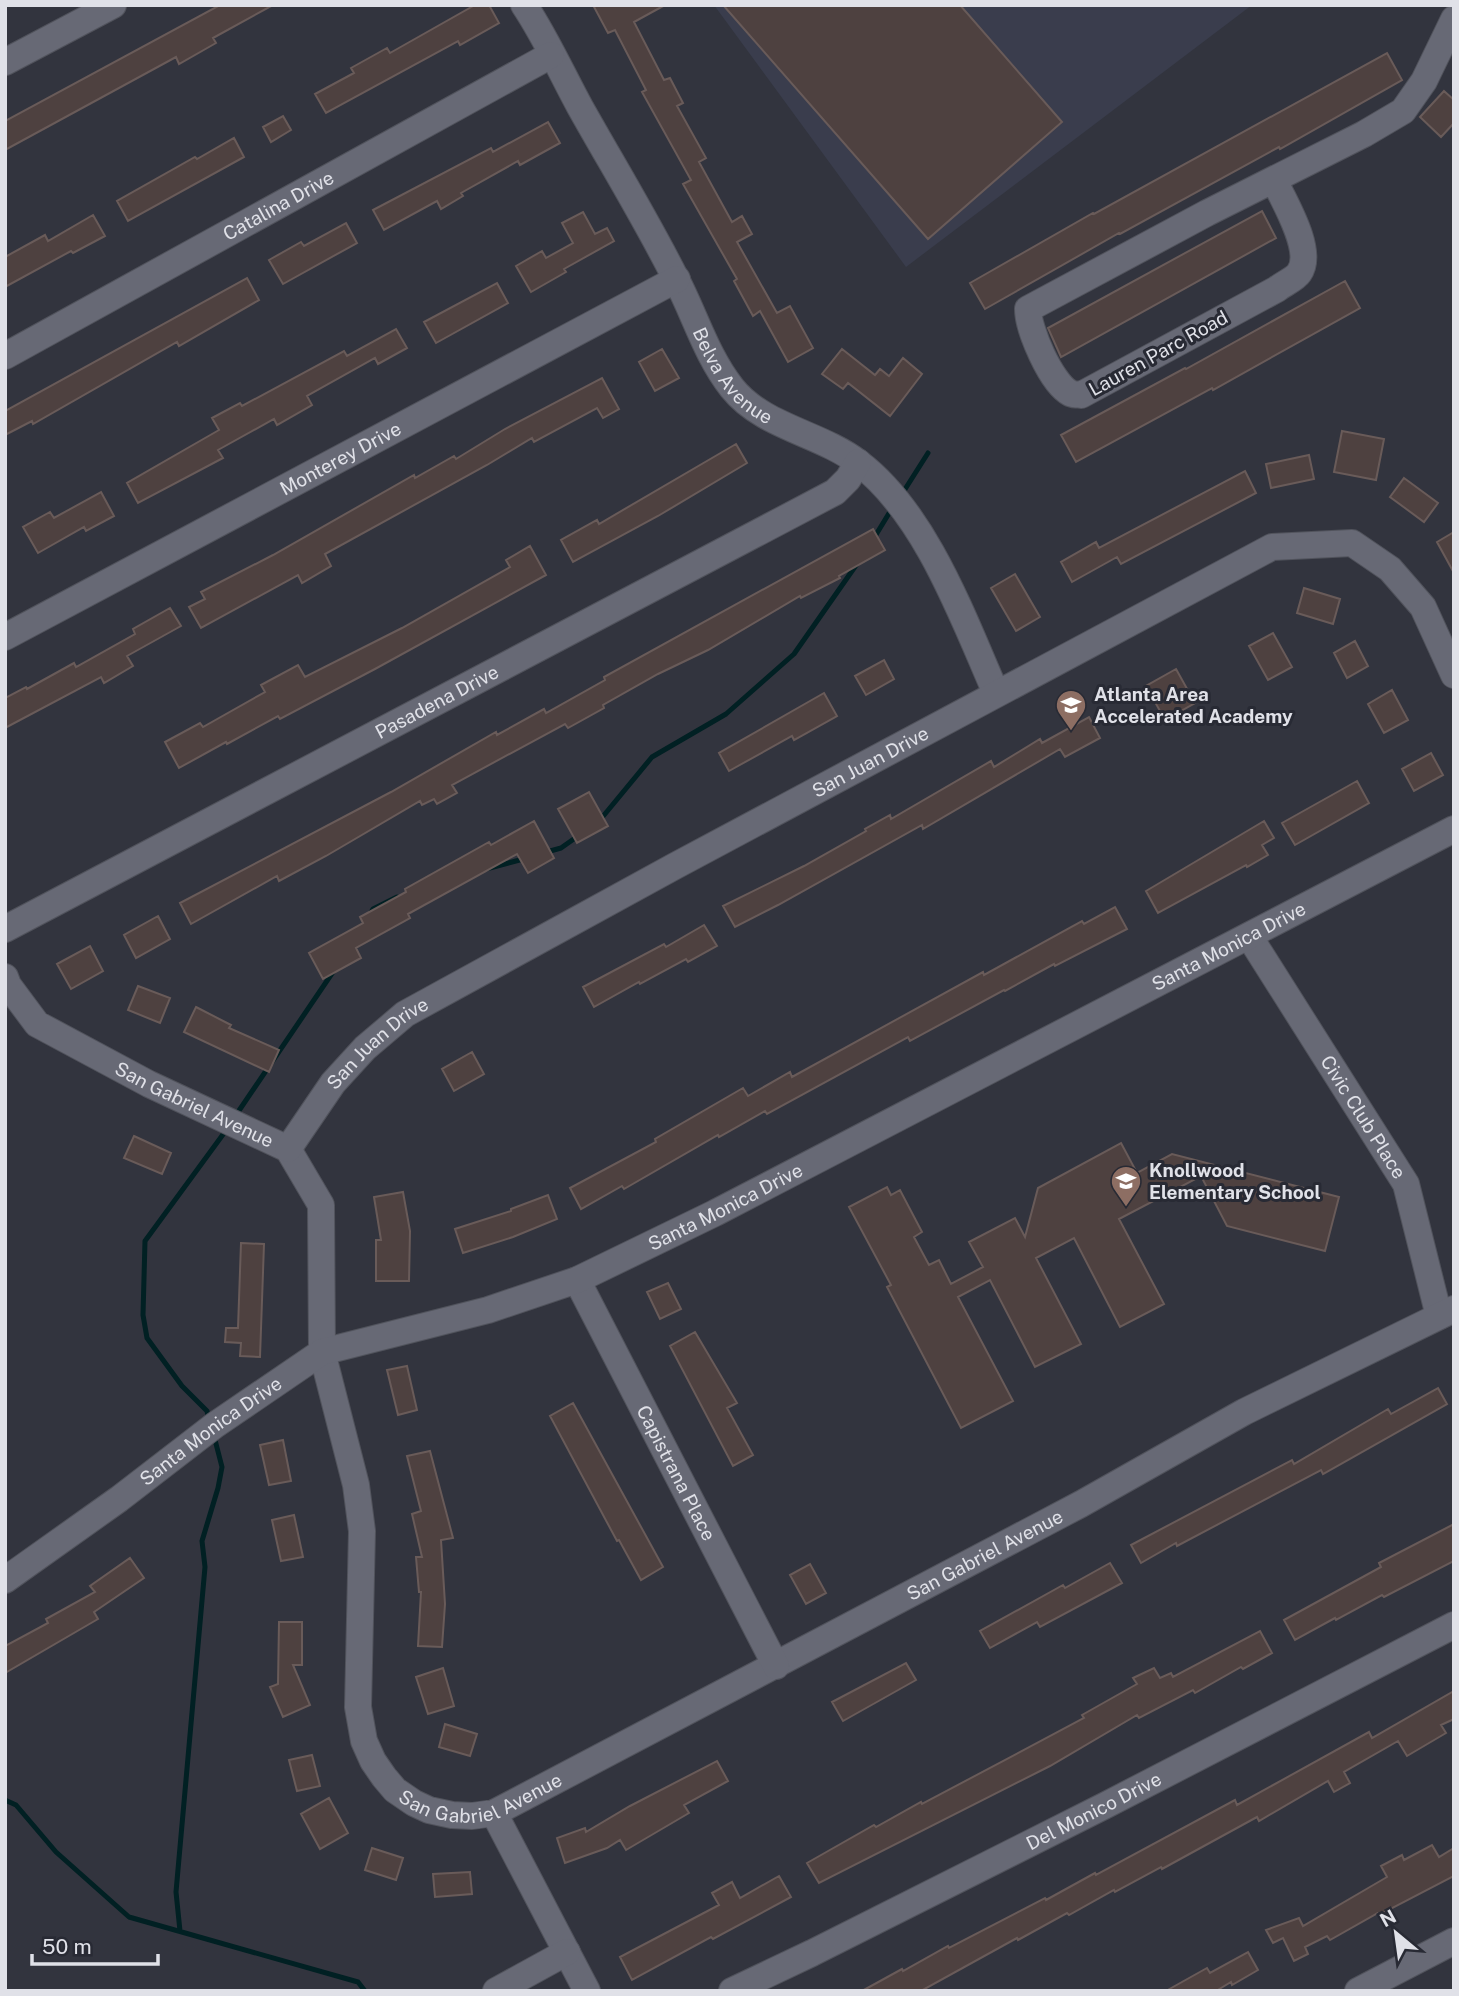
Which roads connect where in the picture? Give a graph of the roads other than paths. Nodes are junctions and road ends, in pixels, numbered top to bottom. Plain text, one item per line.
1 (113, 5) edge
2 (524, 5) edge
3 (1454, 19) edge
4 (551, 55) junction
5 (5, 62) edge
6 (1273, 180) junction
7 (677, 279) junction
8 (5, 356) edge
9 (858, 463) junction
10 (5, 637) edge
11 (1454, 675) edge
12 (996, 693) junction
13 (1454, 829) edge
14 (5, 929) edge
15 (1249, 936) junction
16 (5, 976) edge
17 (288, 1149) junction
18 (577, 1280) junction
19 (1446, 1312) edge
20 (322, 1352) junction
21 (5, 1580) edge
22 (1454, 1625) edge
23 (776, 1666) junction
24 (495, 1813) junction
25 (1454, 1941) edge
26 (567, 1952) junction
27 (495, 1991) edge
28 (587, 1991) edge
29 (732, 1991) edge
30 (1358, 1991) edge

1 - 5 street
2 - 4 street, Belva Avenue
3 - 6 street, Lauren Parc Road
4 - 7 street, Belva Avenue
4 - 8 street, Catalina Drive
6 - 6 street, Lauren Parc Road
7 - 9 street, Belva Avenue
7 - 10 street, Monterey Drive
9 - 12 street, Belva Avenue
9 - 14 street, Pasadena Drive
11 - 12 street, San Juan Drive
12 - 17 street, San Juan Drive
13 - 15 street, Santa Monica Drive
15 - 18 street, Santa Monica Drive
15 - 19 street, Civic Club Place
16 - 17 street, San Gabriel Avenue
17 - 20 street, San Gabriel Avenue
18 - 20 street, Santa Monica Drive
18 - 23 street, Capistrana Place
19 - 23 street, San Gabriel Avenue
20 - 21 street, Santa Monica Drive
20 - 24 street, San Gabriel Avenue
22 - 29 street, Del Monico Drive
23 - 24 street, San Gabriel Avenue
24 - 26 street
25 - 30 street
26 - 27 street
26 - 28 street

